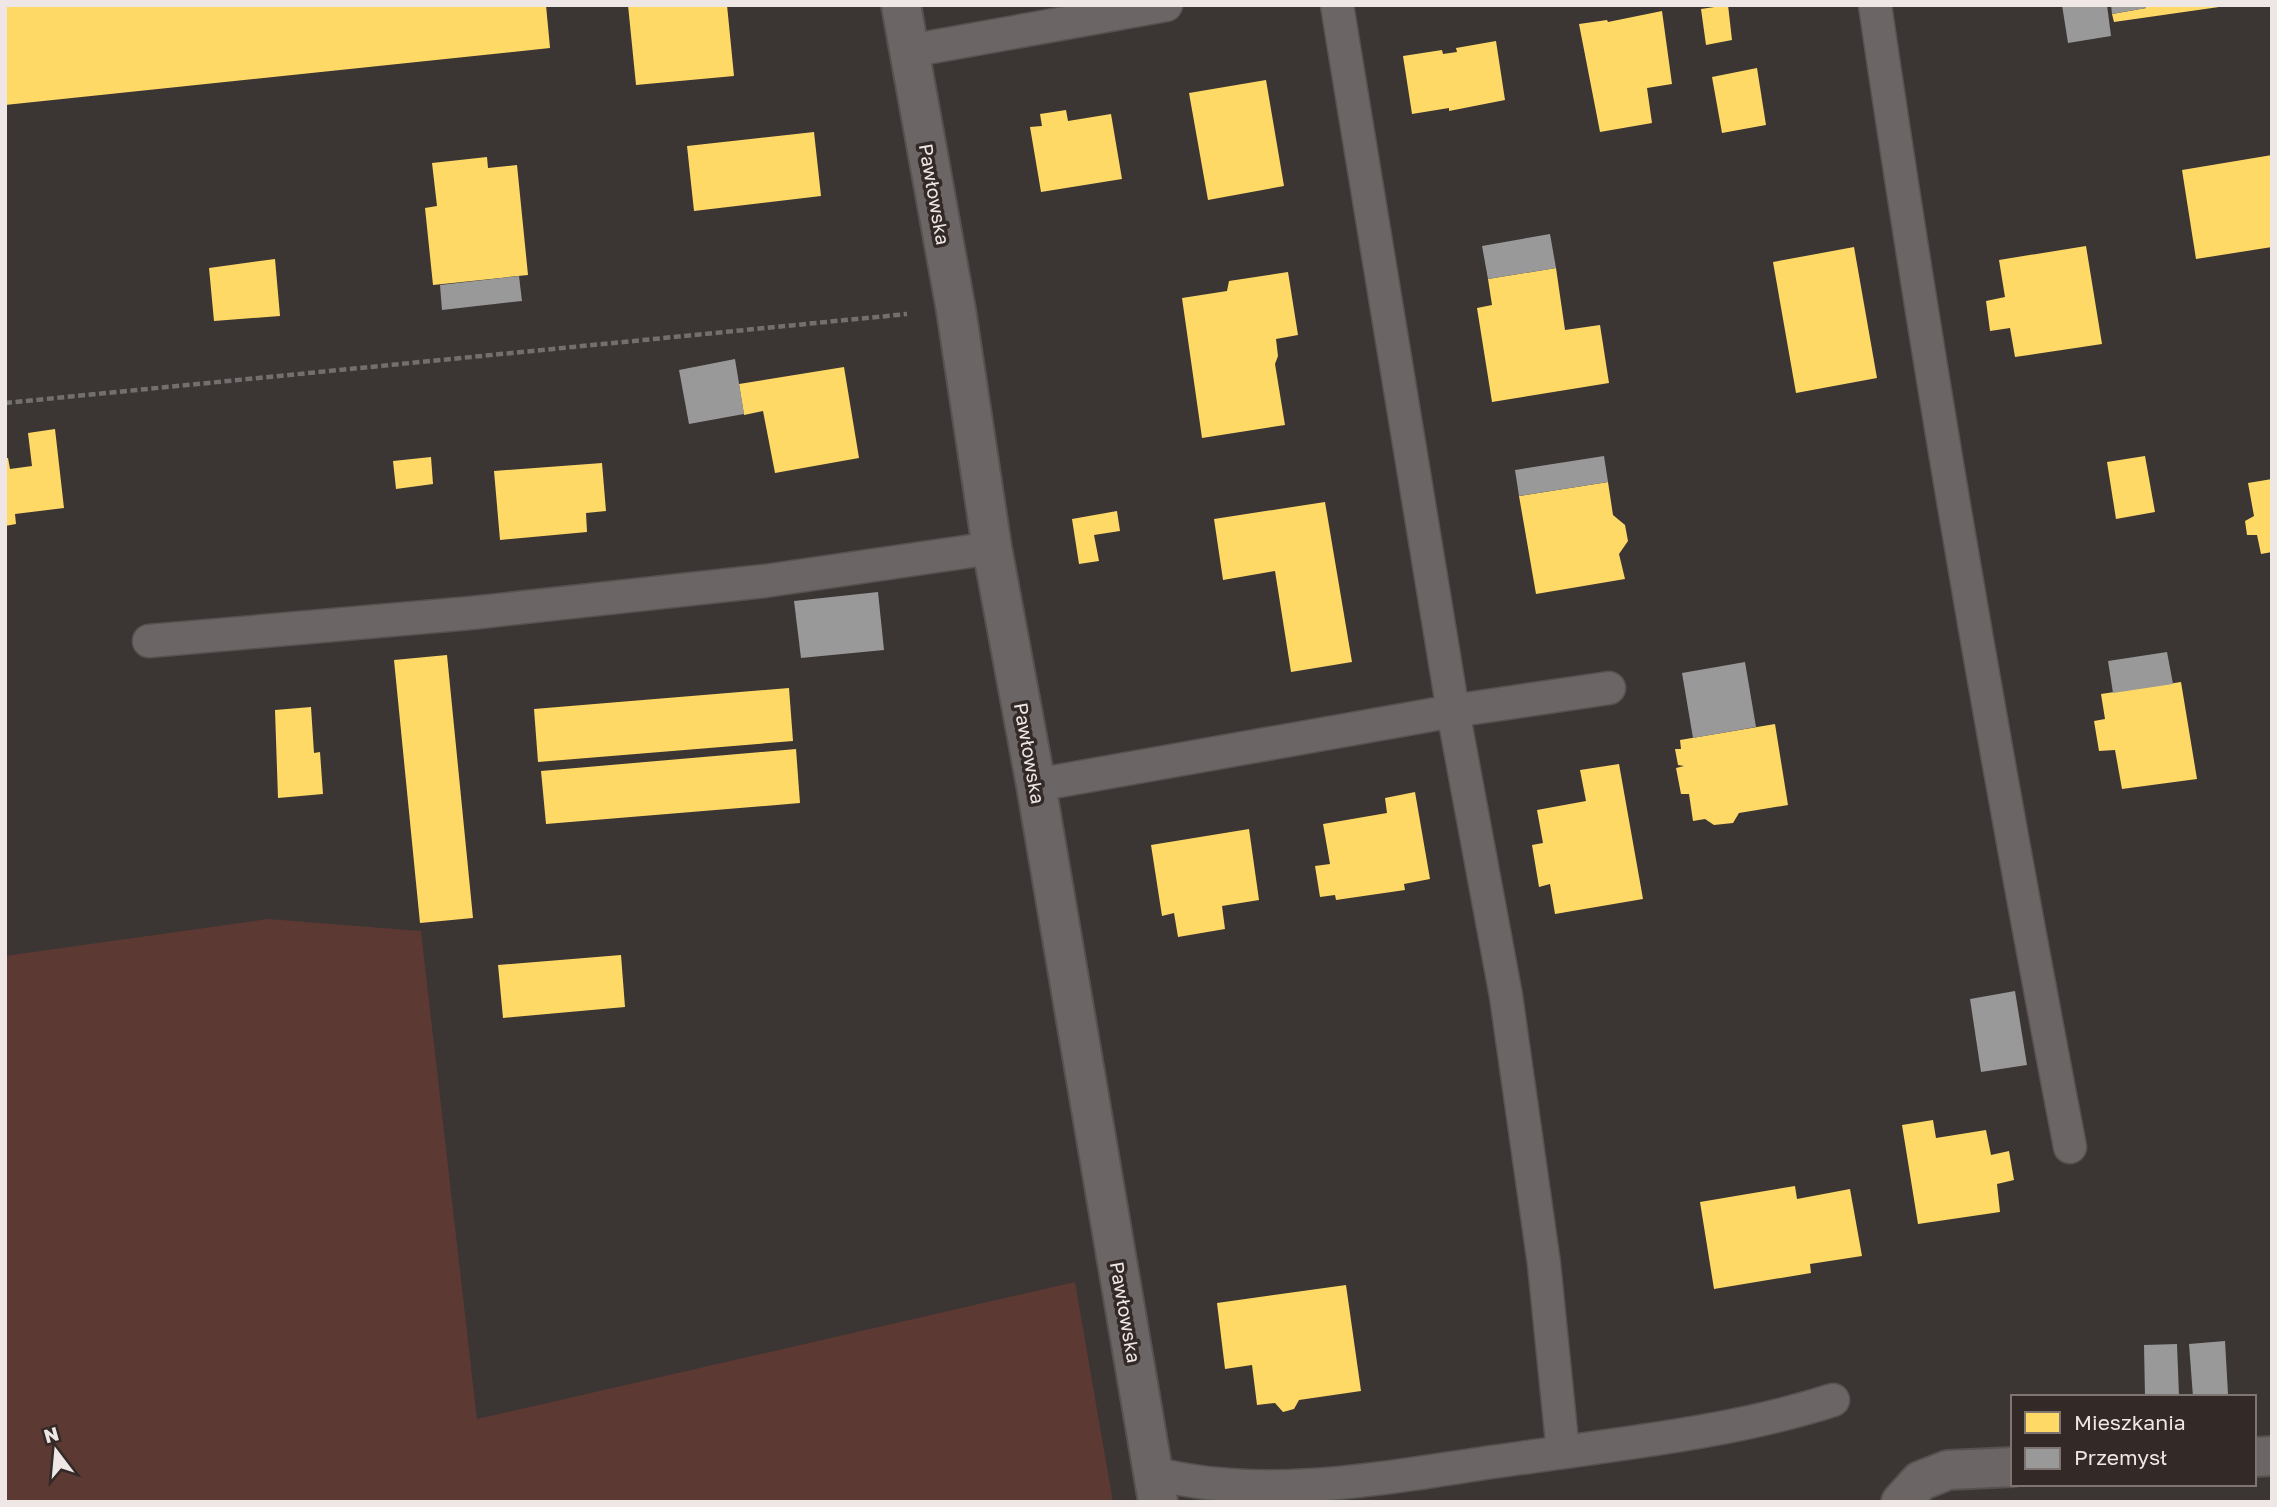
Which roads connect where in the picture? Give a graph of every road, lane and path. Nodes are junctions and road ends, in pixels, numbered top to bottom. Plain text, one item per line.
1 (901, 5) edge
2 (1166, 5) edge
3 (1336, 5) edge
4 (1875, 5) edge
5 (909, 51) junction
6 (956, 310) junction
7 (5, 403) edge
8 (992, 548) junction
9 (149, 641) dead end
10 (1609, 688) dead end
11 (1453, 711) junction
12 (1036, 785) junction
13 (2070, 1147) dead end
14 (1833, 1400) dead end
15 (1563, 1452) junction
16 (2011, 1467) edge
17 (1155, 1487) edge
18 (1901, 1502) edge

1 - 5 street, Pawłowska
2 - 5 lane
3 - 11 lane
4 - 13 lane
5 - 6 street, Pawłowska
6 - 7 path
6 - 8 street, Pawłowska
8 - 9 lane
8 - 12 street, Pawłowska
10 - 11 lane
11 - 12 lane
11 - 15 lane
12 - 17 street, Pawłowska
14 - 15 lane
15 - 17 lane
16 - 18 street

